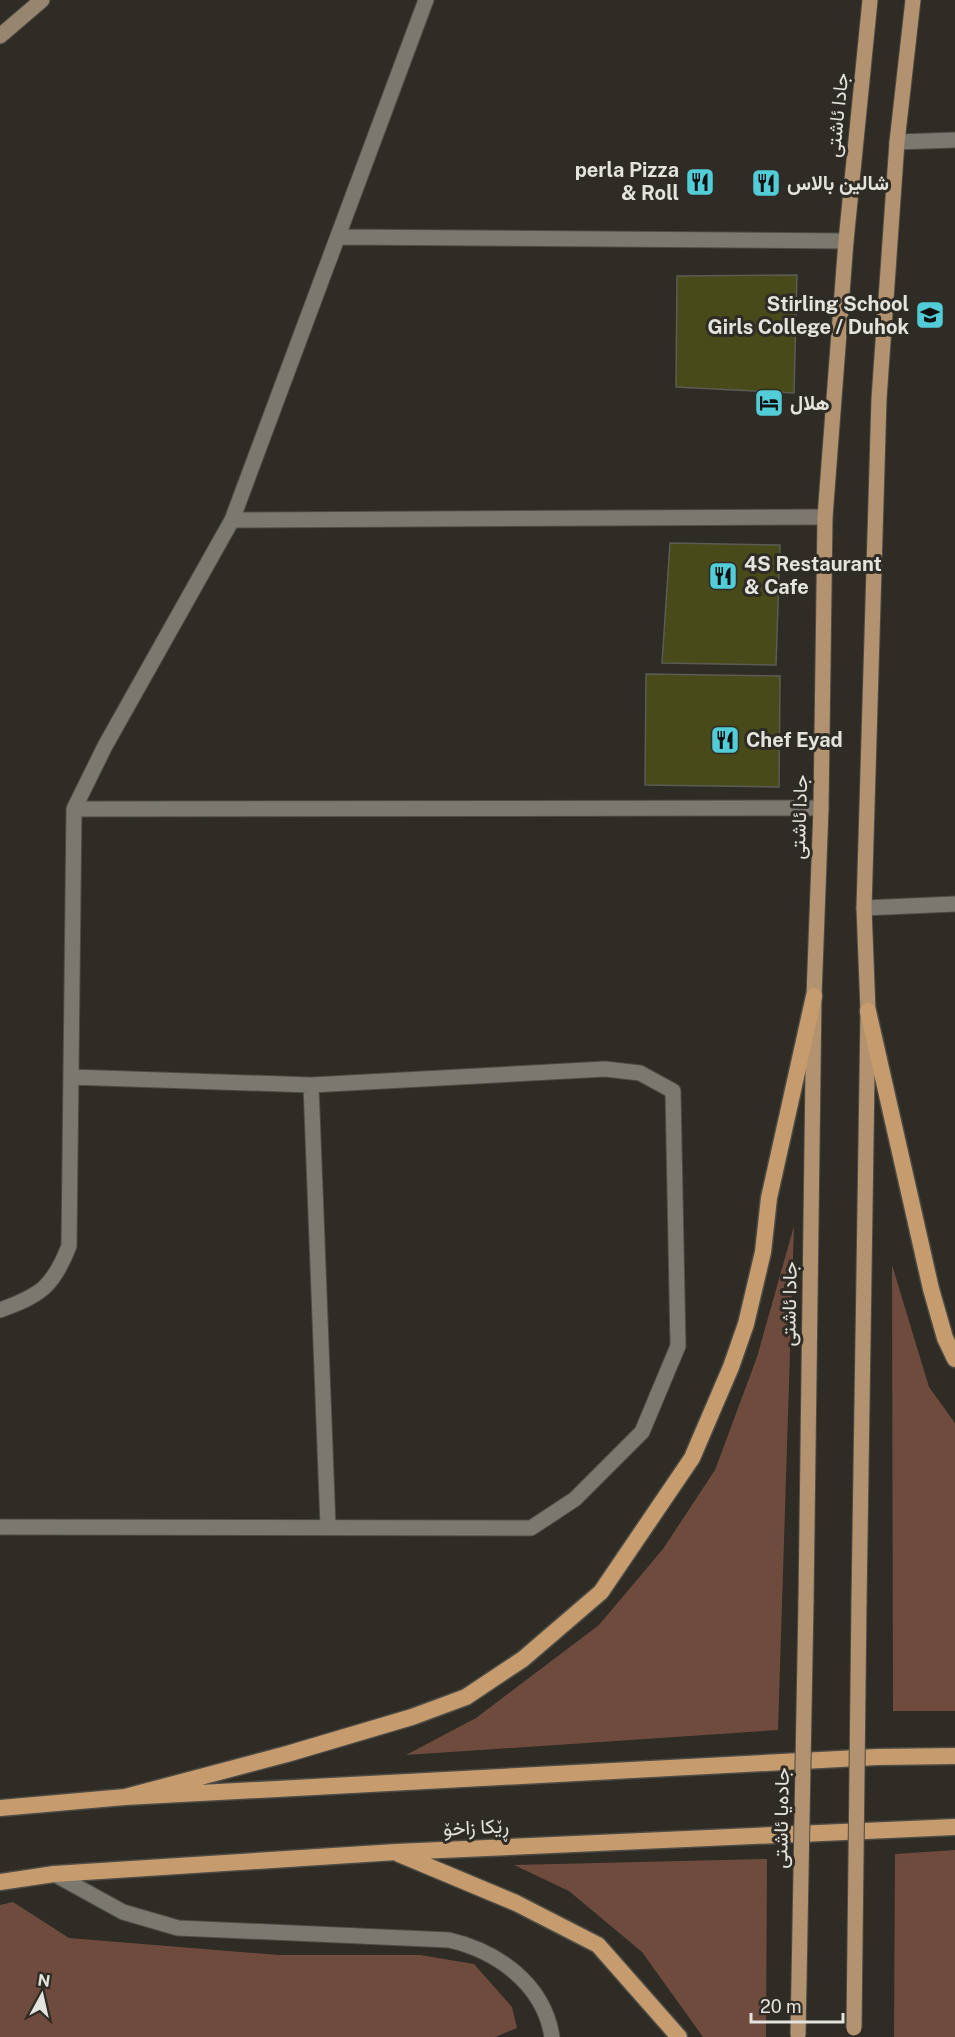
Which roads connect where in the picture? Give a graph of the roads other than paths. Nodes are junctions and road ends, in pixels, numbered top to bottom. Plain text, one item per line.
1 (42, 0) edge
2 (426, 0) edge
3 (870, 0) edge
4 (913, 0) edge
5 (0, 36) edge
6 (955, 140) edge
7 (897, 142) junction
8 (340, 237) junction
9 (846, 242) junction
10 (825, 518) junction
11 (232, 520) junction
12 (821, 808) junction
13 (74, 809) junction
14 (955, 904) edge
15 (864, 908) junction
16 (814, 996) junction
17 (868, 1011) junction
18 (71, 1077) junction
19 (311, 1085) junction
20 (0, 1310) edge
21 (955, 1359) edge
22 (328, 1526) junction
23 (0, 1527) edge
24 (806, 1602) joint
25 (955, 1755) edge
26 (125, 1797) junction
27 (0, 1808) edge
28 (955, 1827) edge
29 (396, 1852) junction
30 (54, 1874) junction
31 (0, 1882) edge
32 (854, 2033) edge
33 (798, 2036) edge
34 (552, 2037) edge
35 (680, 2037) edge

1 - 5 main road
2 - 8 street
3 - 9 main road, جادا ئاشتی
4 - 7 main road
6 - 7 street
7 - 15 main road
8 - 9 street
8 - 11 street
9 - 10 main road, جادا ئاشتی
10 - 11 street
10 - 12 main road, جادا ئاشتی
11 - 13 street
12 - 13 street
12 - 16 main road, جادا ئاشتی
13 - 18 street
14 - 15 street
15 - 17 main road
16 - 24 main road, جادا ئاشتی
16 - 26 highway
17 - 21 highway
17 - 32 main road, bridge
18 - 19 street
18 - 20 street
19 - 22 street
19 - 22 street
22 - 23 street
24 - 33 main road, جادەیا ئاشتی, bridge
25 - 26 highway
26 - 27 highway
28 - 29 highway, ڕێکا زاخۆ
29 - 30 highway, ڕێکا زاخۆ
29 - 35 highway
30 - 31 highway, ڕێکا زاخۆ
30 - 34 street

